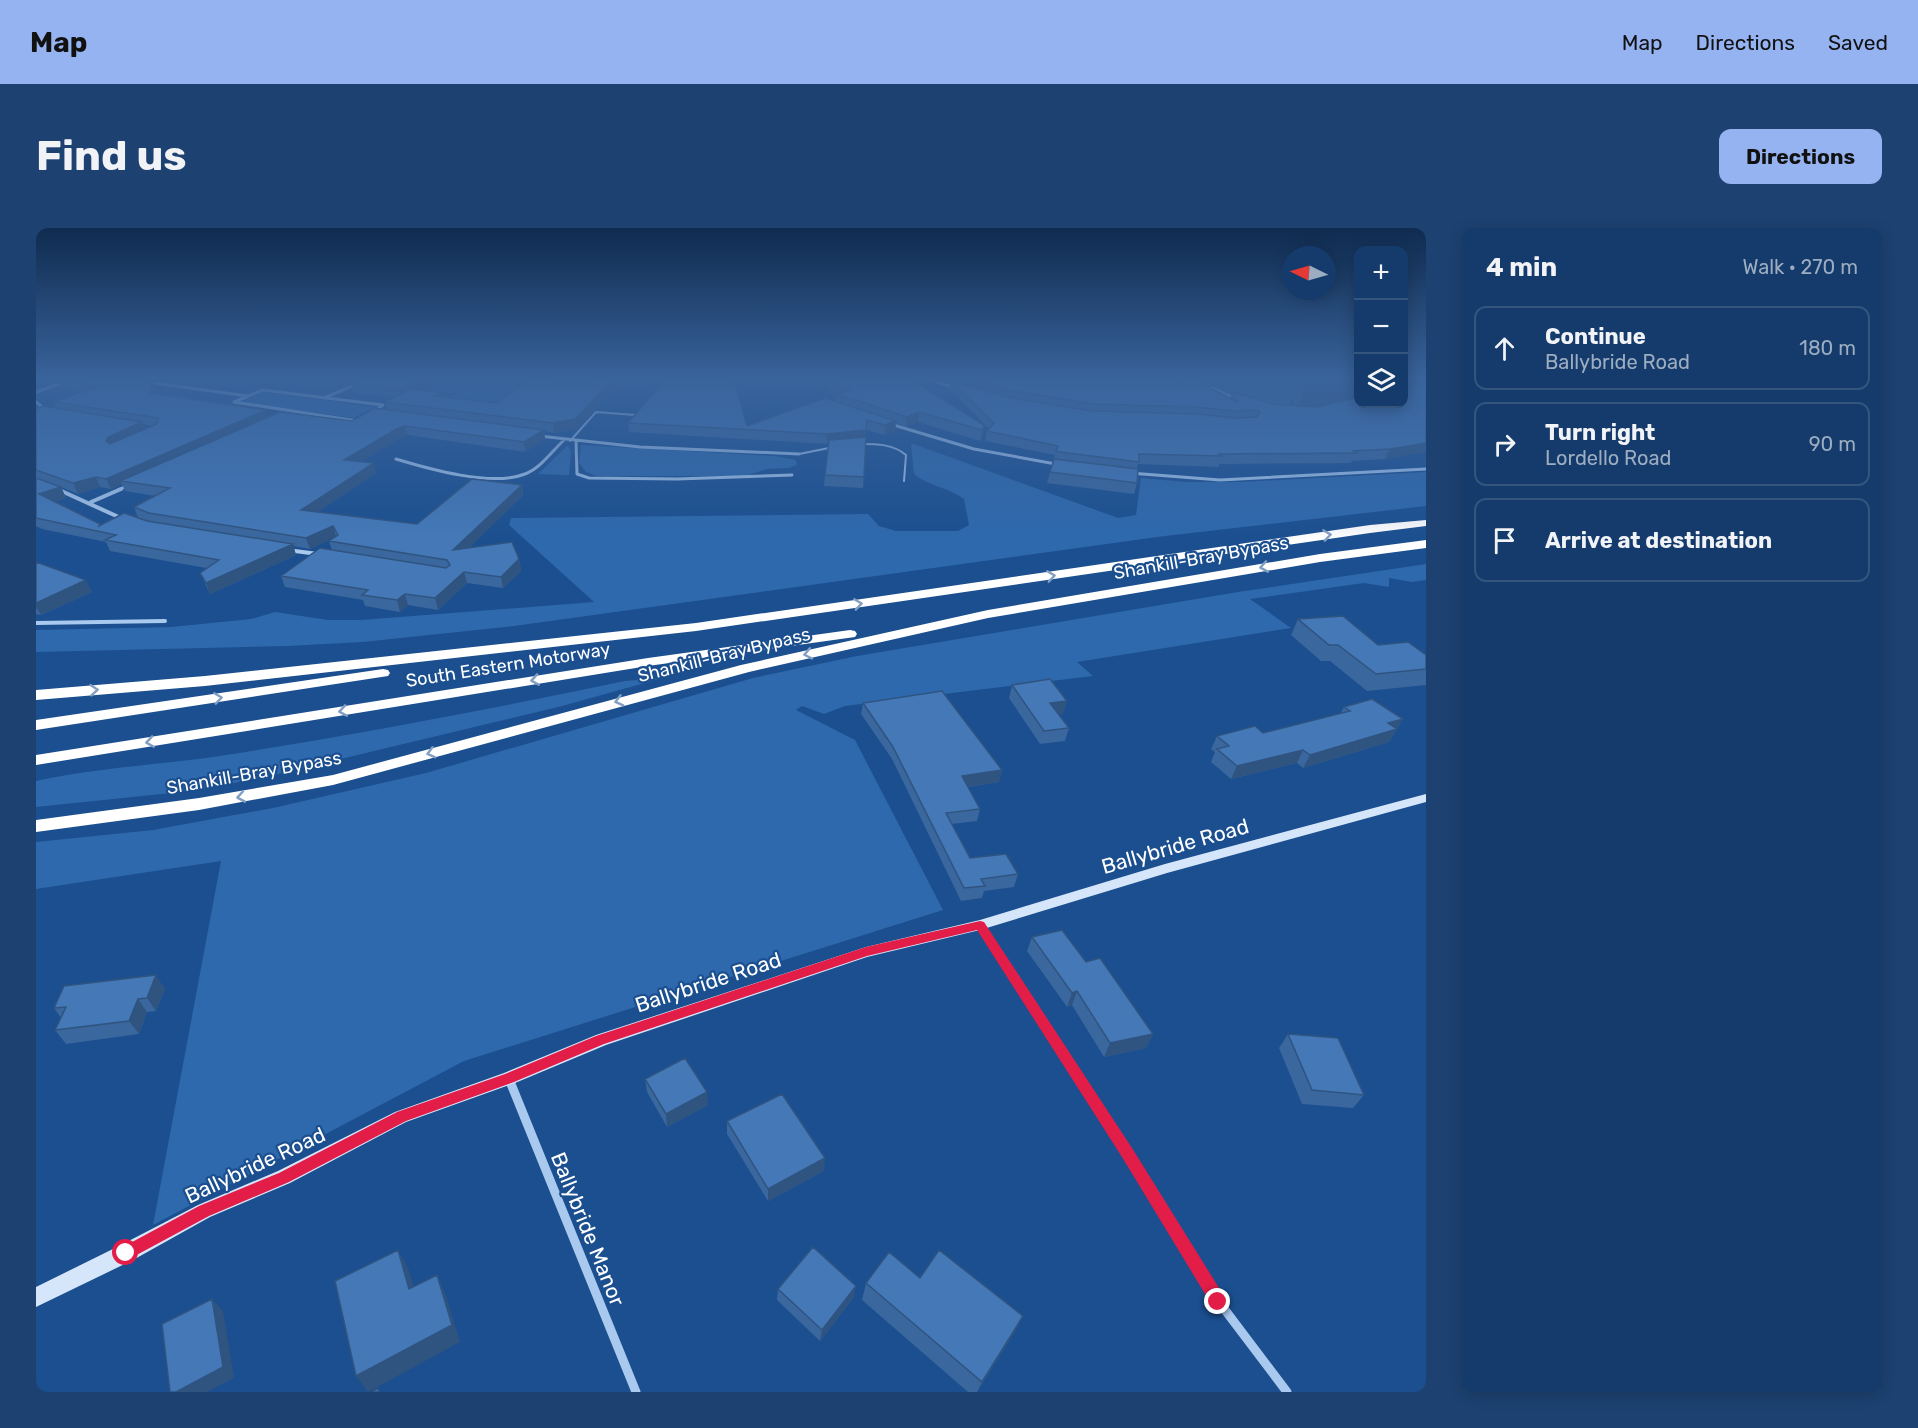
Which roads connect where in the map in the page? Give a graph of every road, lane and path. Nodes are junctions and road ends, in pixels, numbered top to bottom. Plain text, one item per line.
1 (579, 431) edge
2 (912, 431) edge
3 (530, 435) edge
4 (564, 440) junction
5 (570, 441) junction
6 (576, 441) junction
7 (859, 444) edge
8 (843, 445) edge
9 (799, 453) joint
10 (396, 459) dead end
11 (1061, 465) edge
12 (1426, 469) edge
13 (1120, 472) edge
14 (792, 475) dead end
15 (138, 481) edge
16 (904, 481) dead end
17 (54, 488) edge
18 (91, 502) junction
19 (133, 522) edge
20 (1426, 522) edge
21 (1426, 544) edge
22 (285, 549) edge
23 (319, 555) edge
24 (988, 614) junction
25 (165, 621) dead end
26 (36, 623) edge
27 (696, 627) junction
28 (36, 695) edge
29 (36, 725) edge
30 (36, 760) edge
31 (1426, 798) edge
32 (36, 826) edge
33 (980, 925) junction
34 (509, 1078) junction
35 (36, 1297) edge
36 (636, 1392) edge
37 (1287, 1392) edge

1 - 5 lane
2 - 11 street
3 - 4 street
4 - 5 street
4 - 10 street
5 - 6 street
6 - 9 street
6 - 14 street
7 - 16 lane
8 - 9 lane
12 - 13 street
15 - 18 street
17 - 18 street
18 - 19 street
27 -> 20 highway, Shankill-Bray Bypass
21 -> 24 highway, Shankill-Bray Bypass
22 - 23 street
24 -> 30 highway, South Eastern Motorway
24 -> 32 highway, Shankill-Bray Bypass
25 - 26 street
28 -> 27 highway, Shankill-Bray Bypass
29 -> 27 highway, South Eastern Motorway
31 - 33 street, Ballybride Road
33 - 34 street, Ballybride Road
33 - 37 street
34 - 35 street, Ballybride Road
34 - 36 street, Ballybride Manor

